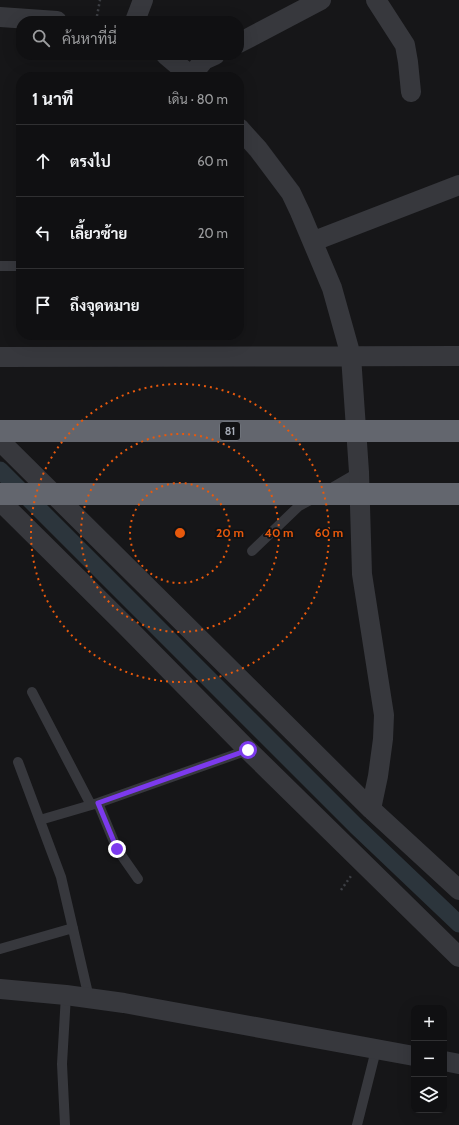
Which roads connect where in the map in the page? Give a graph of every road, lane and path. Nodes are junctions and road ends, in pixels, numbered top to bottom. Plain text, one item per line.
1 (100, 0) edge
2 (143, 0) edge
3 (321, 0) edge
4 (376, 0) edge
5 (97, 16) edge
6 (137, 16) edge
7 (0, 17) edge
8 (16, 18) edge
9 (244, 41) edge
10 (172, 60) edge
11 (204, 60) edge
12 (186, 72) edge
13 (194, 72) edge
14 (411, 92) dead end
15 (244, 134) edge
16 (459, 185) edge
17 (314, 241) junction
18 (0, 266) edge
19 (16, 266) edge
20 (351, 356) junction
21 (459, 356) edge
22 (0, 357) edge
23 (0, 431) edge
24 (459, 431) edge
25 (0, 441) edge
26 (359, 472) junction
27 (0, 494) edge
28 (459, 494) edge
29 (0, 501) edge
30 (252, 551) dead end
31 (32, 692) dead end
32 (248, 750) junction
33 (18, 762) dead end
34 (94, 804) junction
35 (371, 809) junction
36 (40, 820) junction
37 (138, 879) dead end
38 (459, 890) edge
39 (73, 928) junction
40 (0, 949) edge
41 (459, 956) edge
42 (0, 988) edge
43 (66, 995) junction
44 (89, 998) junction
45 (376, 1050) junction
46 (411, 1056) edge
47 (447, 1062) edge
48 (459, 1064) edge
49 (65, 1125) edge
50 (357, 1125) edge

1 - 5 path
2 - 6 street
3 - 9 street
4 - 14 street
7 - 8 street
10 - 12 street
11 - 13 street
15 - 17 street
16 - 17 street
17 - 20 street
18 - 19 lane
20 - 21 street
20 - 22 street
20 - 26 street
23 - 24 highway, 81, bridge
25 - 35 street
26 - 30 lane
26 - 35 street
27 - 28 highway, bridge
29 - 32 street
31 - 34 lane
32 - 34 lane
32 - 41 street
33 - 36 lane
34 - 36 lane
34 - 37 lane
35 - 38 street
36 - 39 lane
39 - 40 lane
39 - 44 lane
42 - 43 street
43 - 44 street
43 - 49 lane
44 - 45 street
45 - 46 street
45 - 50 lane
47 - 48 street

